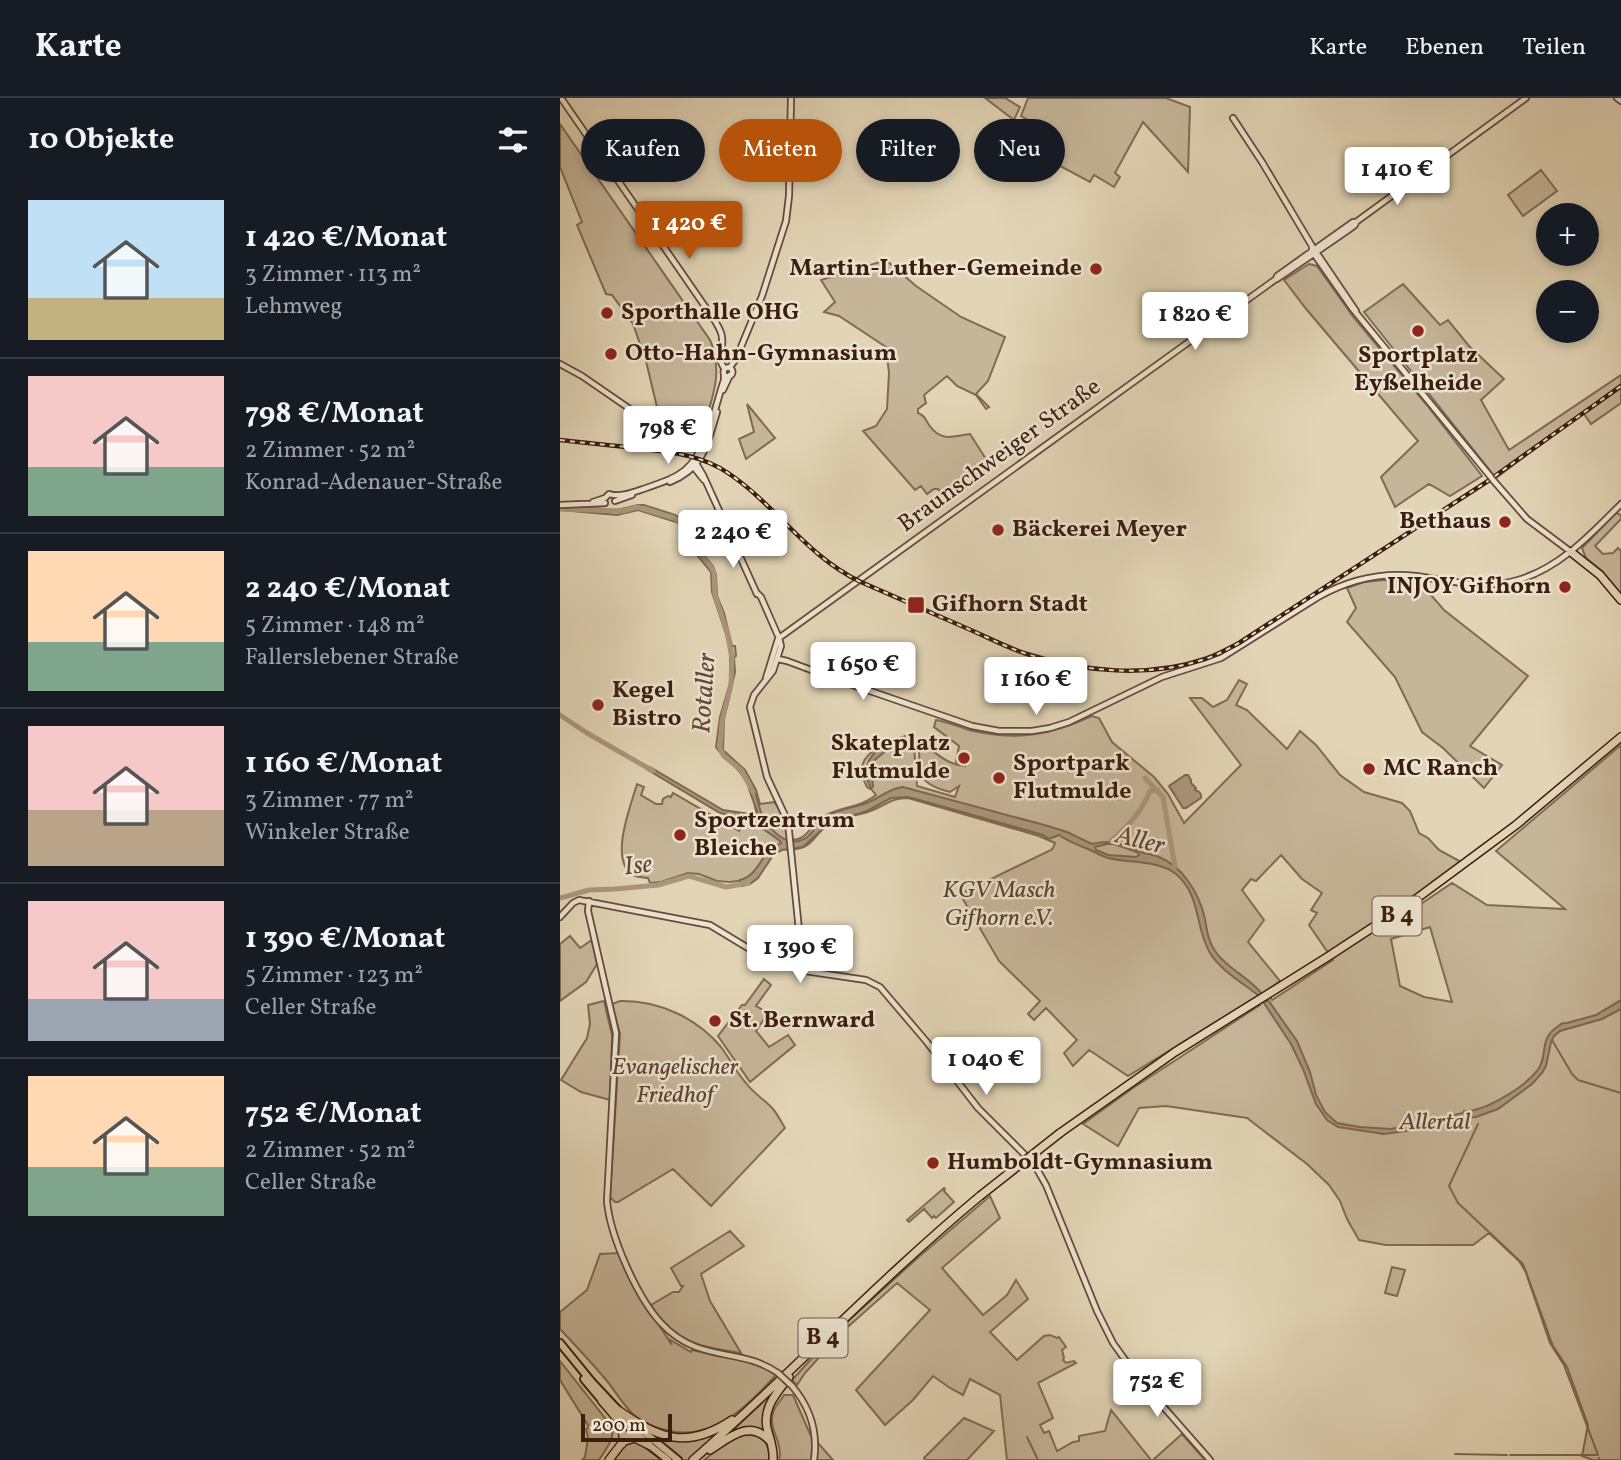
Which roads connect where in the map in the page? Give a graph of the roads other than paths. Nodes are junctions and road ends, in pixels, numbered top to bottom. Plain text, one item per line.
1 (561, 98) edge
2 (791, 98) edge
3 (1525, 98) edge
4 (1617, 98) edge
5 (1621, 101) edge
6 (1233, 118) dead end
7 (1313, 251) junction
8 (560, 364) edge
9 (727, 371) junction
10 (704, 446) junction
11 (694, 466) junction
12 (615, 498) junction
13 (605, 500) junction
14 (1621, 504) edge
15 (560, 505) edge
16 (1571, 552) junction
17 (1621, 600) edge
18 (779, 638) junction
19 (775, 658) junction
20 (1621, 738) edge
21 (589, 901) junction
22 (560, 917) edge
23 (792, 955) junction
24 (914, 1255) junction
25 (560, 1345) edge
26 (791, 1373) junction
27 (602, 1401) junction
28 (753, 1405) junction
29 (618, 1410) junction
30 (633, 1431) junction
31 (642, 1432) junction
32 (622, 1444) junction
33 (649, 1445) junction
34 (773, 1447) junction
35 (706, 1453) junction
36 (610, 1460) edge
37 (668, 1460) edge
38 (677, 1460) edge
39 (695, 1460) edge
40 (773, 1460) edge
41 (814, 1460) edge
42 (1210, 1460) edge

1 - 9 street
2 - 9 street
3 - 7 street, Braunschweiger Straße
4 - 5 street
6 - 7 street
7 - 16 street
7 - 18 street, Braunschweiger Straße
8 - 10 street
9 - 10 street
10 - 11 street
11 - 12 street
11 - 12 street
11 - 18 street
12 - 13 street
12 - 13 street
13 - 15 street
14 - 16 street
16 - 17 highway
16 - 19 street
18 - 19 street
19 - 23 street
20 - 24 highway, B 4, bridge
21 - 22 street
21 - 23 street
21 - 41 street, bridge
23 - 42 street
24 - 26 highway, B 4
24 - 28 highway, B 4
25 - 27 main road
25 - 29 main road
26 - 34 highway
26 - 35 highway, B 4
27 - 30 main road
27 - 32 highway
28 - 29 highway
28 - 39 highway, B 4
29 - 31 main road
30 - 31 main road
30 - 32 highway
30 - 33 main road
31 - 38 main road
32 - 33 highway
32 - 36 highway
33 - 37 main road
34 - 35 highway
34 - 40 highway
35 - 39 highway, B 4

